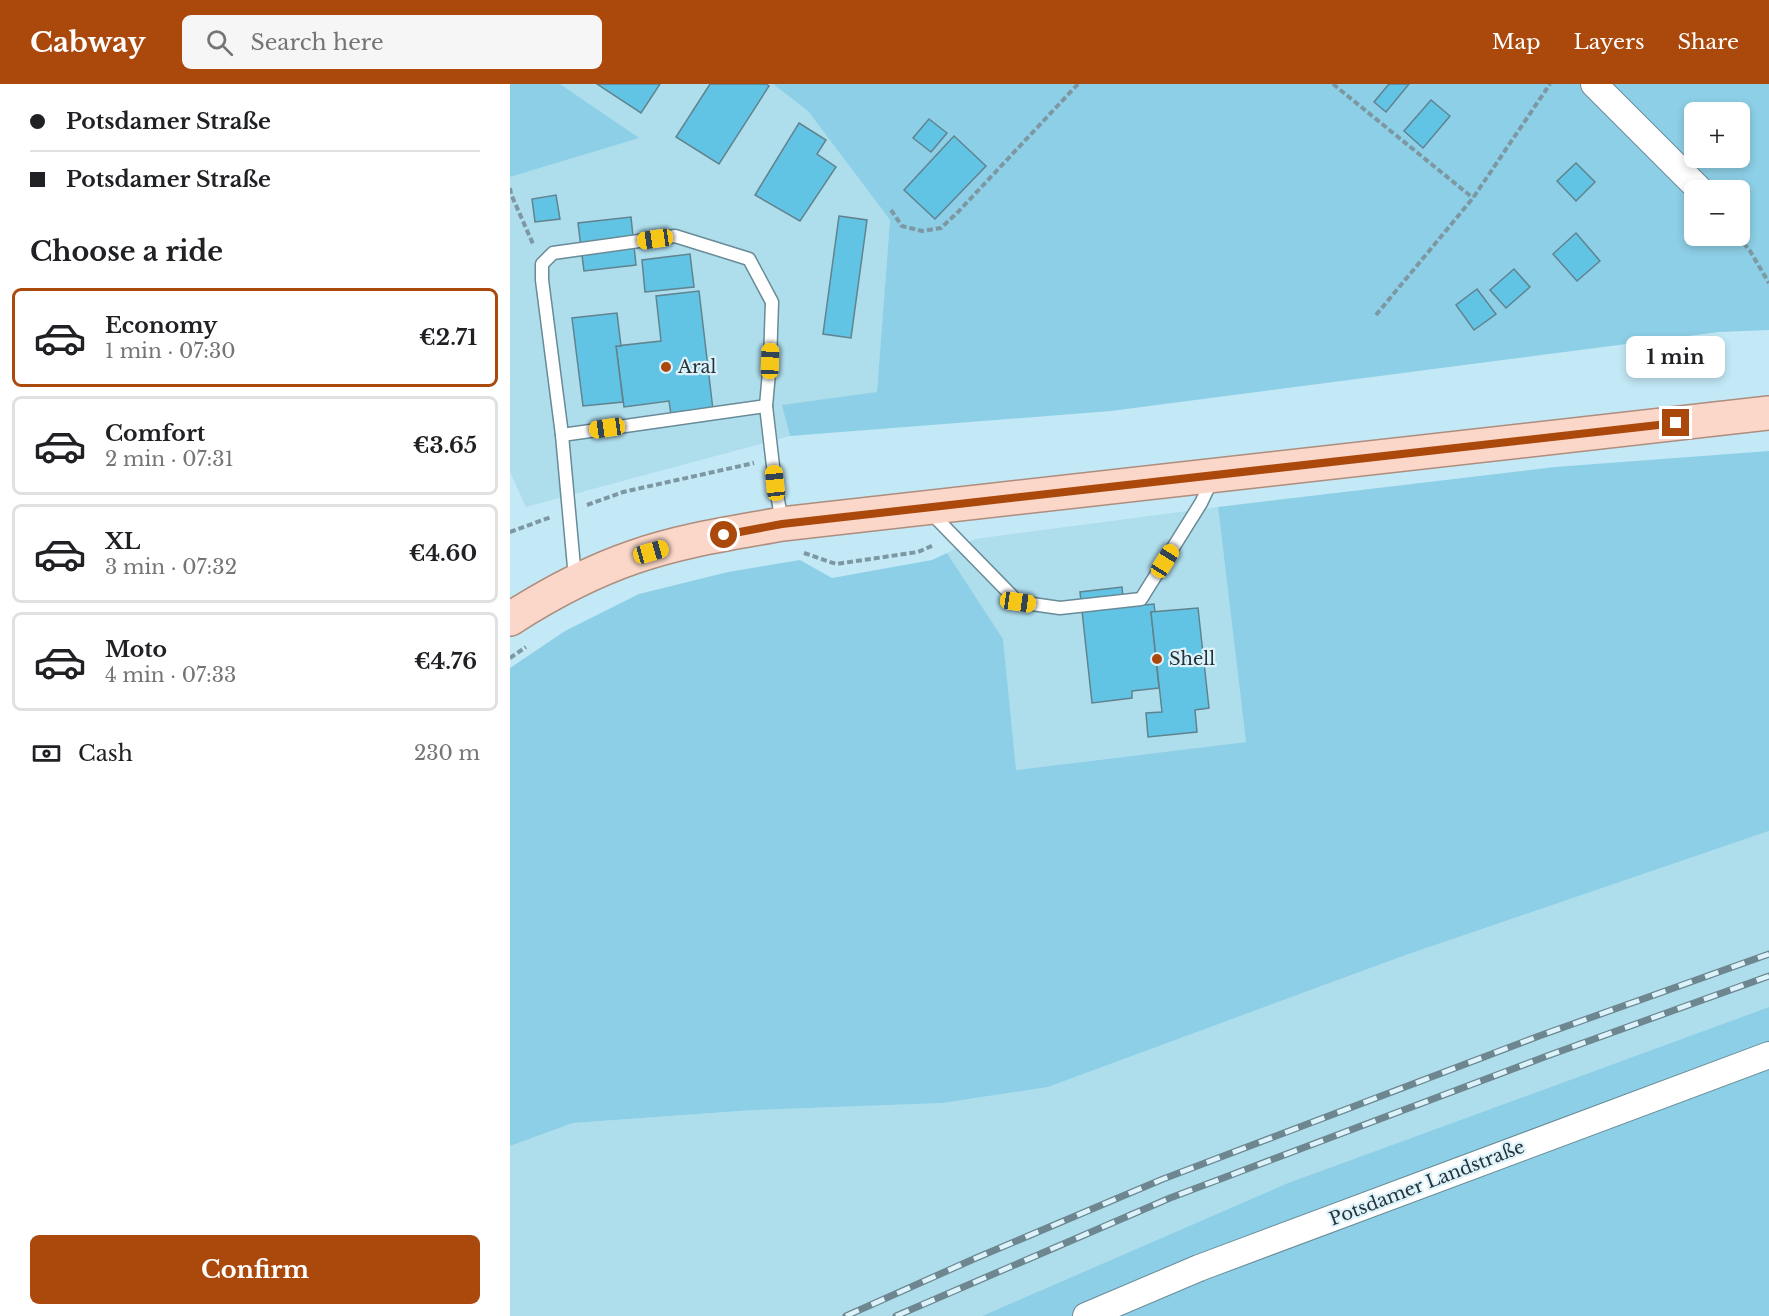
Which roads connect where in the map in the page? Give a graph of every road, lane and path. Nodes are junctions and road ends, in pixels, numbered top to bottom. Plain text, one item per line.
1 (1078, 84) edge
2 (1333, 84) edge
3 (1550, 84) edge
4 (1594, 84) edge
5 (1690, 180) edge
6 (510, 188) edge
7 (1473, 198) junction
8 (891, 210) dead end
9 (1746, 246) edge
10 (542, 264) junction
11 (1769, 283) edge
12 (1376, 315) dead end
13 (766, 406) junction
14 (1769, 413) edge
15 (562, 435) junction
16 (772, 459) junction
17 (1214, 475) junction
18 (926, 507) junction
19 (568, 511) junction
20 (510, 532) edge
21 (952, 535) junction
22 (790, 537) junction
23 (576, 581) junction
24 (510, 601) edge
25 (510, 619) edge
26 (527, 646) dead end
27 (510, 658) edge
28 (1769, 1055) edge
29 (1086, 1316) edge

1 - 8 path
2 - 7 path
3 - 7 path
4 - 5 street
6 - 10 path
7 - 12 path
9 - 11 path
10 - 13 lane
10 - 15 lane
13 - 15 lane
13 - 16 lane
14 - 17 main road
15 - 19 lane
16 - 19 path
16 - 22 lane
17 - 18 main road
17 - 21 lane
18 - 21 lane
18 - 22 main road
19 - 20 path
19 - 23 lane
21 - 22 path
22 - 23 main road
23 - 24 main road
23 - 25 main road
26 - 27 path
28 - 29 street, Potsdamer Landstraße

